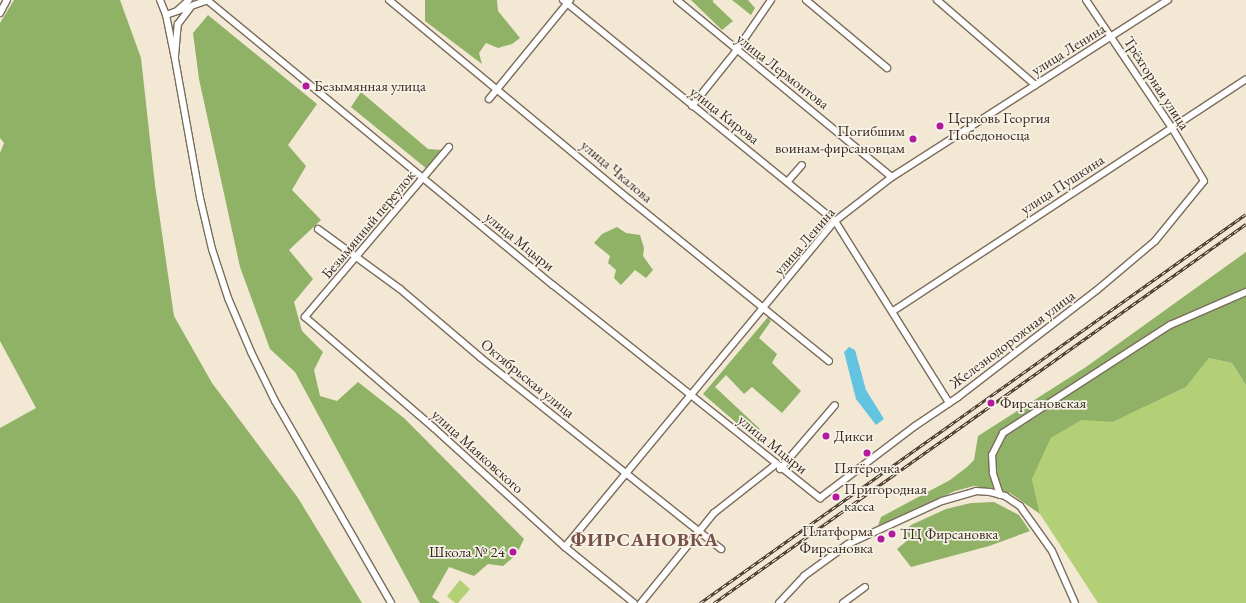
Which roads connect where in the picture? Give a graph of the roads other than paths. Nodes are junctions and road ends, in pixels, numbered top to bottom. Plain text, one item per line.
1 (7, 0) edge
2 (160, 0) edge
3 (189, 0) edge
4 (207, 0) edge
5 (389, 0) edge
6 (677, 0) edge
7 (771, 0) edge
8 (806, 0) edge
9 (937, 0) edge
10 (1086, 0) edge
11 (1168, 0) edge
12 (567, 1) edge
13 (190, 8) junction
14 (177, 11) junction
15 (0, 13) edge
16 (166, 15) junction
17 (1112, 37) junction
18 (736, 51) junction
19 (175, 57) junction
20 (887, 68) dead end
21 (1246, 79) edge
22 (1035, 85) junction
23 (498, 90) junction
24 (489, 99) dead end
25 (692, 106) junction
26 (1172, 128) junction
27 (449, 147) dead end
28 (802, 165) dead end
29 (892, 177) junction
30 (424, 178) junction
31 (788, 181) junction
32 (1204, 181) joint
33 (835, 221) junction
34 (318, 229) dead end
35 (357, 257) junction
36 (1246, 292) edge
37 (764, 308) junction
38 (893, 311) junction
39 (305, 317) joint
40 (829, 360) dead end
41 (692, 395) junction
42 (949, 403) junction
43 (835, 405) dead end
44 (778, 467) junction
45 (626, 474) junction
46 (1000, 495) junction
47 (820, 498) joint
48 (698, 531) junction
49 (565, 547) junction
50 (721, 550) dead end
51 (865, 587) dead end
52 (391, 603) edge
53 (634, 603) edge
54 (641, 603) edge
55 (779, 603) edge
56 (843, 603) edge
57 (1076, 603) edge

1 - 15 street
2 - 16 street
3 - 14 street
4 - 13 street
4 - 30 street, улица Мцыри
5 - 23 street, улица Чкалова
6 - 18 street, улица Лермонтова
7 - 18 street
8 - 20 street
9 - 22 street
10 - 17 street, Трёхгорная улица
11 - 17 street, улица Ленина
12 - 23 street
12 - 25 street, улица Кирова
13 - 14 street
13 - 19 street
14 - 16 street
16 - 19 street
17 - 22 street, улица Ленина
17 - 26 street, Трёхгорная улица
18 - 25 street
18 - 29 street, улица Лермонтова
19 - 52 street
21 - 26 street, улица Пушкина
22 - 29 street, улица Ленина
23 - 24 street
23 - 37 street, улица Чкалова
25 - 31 street, улица Кирова
26 - 32 street, Трёхгорная улица
26 - 38 street, улица Пушкина
27 - 30 street, Безымянный переулок
28 - 31 street
29 - 33 street, улица Ленина
30 - 35 street, Безымянный переулок
30 - 41 street, улица Мцыри
31 - 33 street, улица Кирова
32 - 42 street, Железнодорожная улица
33 - 37 street, улица Ленина
33 - 38 street, улица Кирова
34 - 35 street, Октябрьская улица
35 - 39 street, Безымянный переулок
35 - 45 street, Октябрьская улица
36 - 46 street
37 - 40 street, улица Чкалова
37 - 41 street, улица Ленина
38 - 42 street, улица Кирова
39 - 49 street, улица Маяковского
41 - 44 street, улица Мцыри
41 - 45 street, улица Ленина
42 - 47 street, Железнодорожная улица
43 - 44 street
44 - 47 street, улица Мцыри
44 - 48 street
45 - 48 street, Октябрьская улица
45 - 49 street, улица Ленина
46 - 55 street
46 - 57 street
48 - 50 street, Октябрьская улица
48 - 54 street
49 - 53 street, улица Маяковского
51 - 56 street

